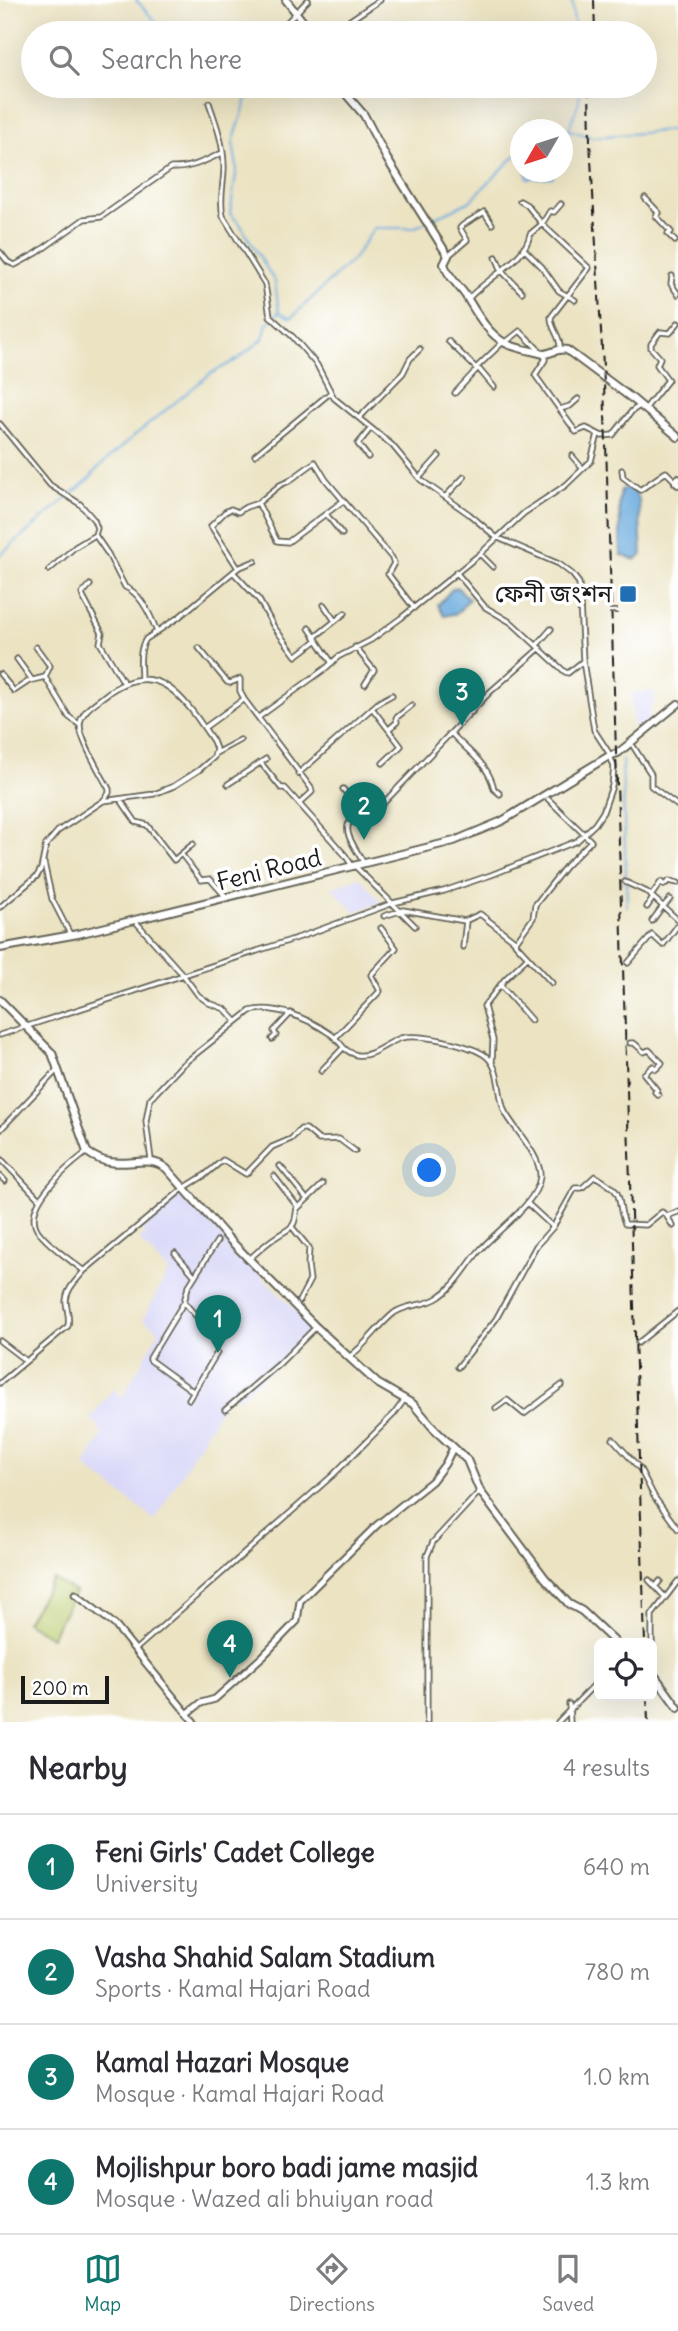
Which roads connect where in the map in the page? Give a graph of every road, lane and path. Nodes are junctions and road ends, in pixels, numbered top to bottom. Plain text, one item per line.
1 (286, 0) edge
2 (308, 0) edge
3 (380, 0) edge
4 (295, 12) junction
5 (287, 21) edge
6 (302, 21) edge
7 (349, 21) edge
8 (349, 98) edge
9 (209, 103) dead end
10 (222, 153) junction
11 (645, 198) dead end
12 (520, 201) dead end
13 (561, 204) dead end
14 (492, 224) dead end
15 (542, 224) junction
16 (678, 227) edge
17 (671, 232) junction
18 (675, 241) dead end
19 (523, 248) junction
20 (0, 252) edge
21 (448, 256) junction
22 (496, 257) dead end
23 (502, 271) junction
24 (672, 276) dead end
25 (522, 292) dead end
26 (567, 295) junction
27 (678, 295) edge
28 (468, 299) junction
29 (575, 300) dead end
30 (678, 323) edge
31 (448, 341) dead end
32 (504, 342) junction
33 (560, 348) junction
34 (421, 349) dead end
35 (544, 354) junction
36 (478, 368) junction
37 (494, 387) dead end
38 (330, 393) junction
39 (454, 393) dead end
40 (578, 399) dead end
41 (643, 407) junction
42 (560, 409) junction
43 (359, 418) junction
44 (0, 425) edge
45 (371, 428) junction
46 (598, 434) junction
47 (678, 438) edge
48 (255, 456) dead end
49 (439, 456) dead end
50 (572, 456) dead end
51 (368, 457) dead end
52 (583, 469) junction
53 (622, 470) dead end
54 (464, 477) dead end
55 (419, 478) junction
56 (677, 482) edge
57 (444, 497) junction
58 (343, 501) junction
59 (258, 503) junction
60 (326, 514) junction
61 (342, 534) dead end
62 (95, 535) junction
63 (496, 537) junction
64 (480, 554) junction
65 (256, 561) dead end
66 (493, 567) dead end
67 (238, 568) junction
68 (49, 570) dead end
69 (233, 572) junction
70 (456, 572) junction
71 (90, 585) dead end
72 (324, 605) dead end
73 (414, 608) junction
74 (609, 611) dead end
75 (618, 611) dead end
76 (345, 613) dead end
77 (335, 621) junction
78 (309, 628) dead end
79 (551, 629) dead end
80 (157, 632) junction
81 (316, 639) junction
82 (539, 646) junction
83 (36, 647) dead end
84 (355, 647) junction
85 (199, 648) dead end
86 (17, 659) dead end
87 (583, 661) junction
88 (332, 663) junction
89 (0, 674) edge
90 (45, 677) junction
91 (141, 680) junction
92 (33, 681) junction
93 (124, 682) junction
94 (365, 684) dead end
95 (452, 686) dead end
96 (392, 695) dead end
97 (244, 699) junction
98 (412, 705) dead end
99 (677, 707) edge
100 (372, 708) junction
101 (472, 712) junction
102 (259, 717) junction
103 (80, 725) junction
104 (204, 727) junction
105 (389, 729) junction
106 (451, 733) junction
107 (240, 740) dead end
108 (633, 746) junction
109 (216, 753) junction
110 (610, 757) junction
111 (266, 759) dead end
112 (261, 763) junction
113 (383, 763) dead end
114 (298, 774) junction
115 (228, 783) dead end
116 (343, 789) dead end
117 (500, 794) dead end
118 (120, 799) junction
119 (548, 799) junction
120 (103, 801) junction
121 (299, 804) junction
122 (678, 806) edge
123 (359, 818) junction
124 (585, 834) junction
125 (193, 844) dead end
126 (183, 855) junction
127 (44, 861) junction
128 (358, 866) junction
129 (625, 882) dead end
130 (678, 883) edge
131 (651, 896) junction
132 (226, 898) junction
133 (670, 899) dead end
134 (393, 903) junction
135 (0, 907) edge
136 (647, 907) dead end
137 (663, 907) junction
138 (400, 910) junction
139 (384, 916) dead end
140 (678, 920) edge
141 (466, 921) junction
142 (652, 921) dead end
143 (136, 922) junction
144 (678, 925) edge
145 (415, 926) dead end
146 (381, 928) dead end
147 (70, 936) junction
148 (516, 942) junction
149 (464, 947) dead end
150 (0, 949) edge
151 (527, 957) junction
152 (628, 963) dead end
153 (182, 974) junction
154 (552, 984) dead end
155 (501, 986) junction
156 (0, 1000) edge
157 (290, 1013) junction
158 (531, 1020) dead end
159 (236, 1021) junction
160 (27, 1027) junction
161 (0, 1035) edge
162 (335, 1038) junction
163 (272, 1039) dead end
164 (630, 1043) dead end
165 (343, 1048) junction
166 (492, 1063) junction
167 (59, 1068) junction
168 (321, 1072) dead end
169 (658, 1095) dead end
170 (0, 1130) edge
171 (355, 1151) dead end
172 (87, 1152) junction
173 (0, 1158) edge
174 (150, 1160) junction
175 (280, 1166) dead end
176 (0, 1176) edge
177 (274, 1177) dead end
178 (5, 1181) dead end
179 (323, 1184) dead end
180 (184, 1188) junction
181 (306, 1198) junction
182 (40, 1200) junction
183 (527, 1203) junction
184 (298, 1208) junction
185 (678, 1212) edge
186 (666, 1215) junction
187 (673, 1226) dead end
188 (292, 1227) junction
189 (553, 1227) junction
190 (216, 1241) dead end
191 (175, 1253) dead end
192 (248, 1259) junction
193 (84, 1271) junction
194 (195, 1276) junction
195 (299, 1301) dead end
196 (184, 1302) junction
197 (678, 1311) edge
198 (202, 1323) dead end
199 (316, 1327) junction
200 (0, 1341) edge
201 (638, 1343) dead end
202 (218, 1353) dead end
203 (348, 1358) junction
204 (26, 1361) junction
205 (458, 1367) dead end
206 (0, 1383) edge
207 (562, 1385) dead end
208 (194, 1392) junction
209 (189, 1399) dead end
210 (405, 1399) junction
211 (496, 1408) dead end
212 (225, 1410) dead end
213 (613, 1439) dead end
214 (453, 1448) junction
215 (480, 1491) junction
216 (678, 1529) edge
217 (649, 1580) dead end
218 (660, 1581) dead end
219 (678, 1581) edge
220 (655, 1587) junction
221 (75, 1594) dead end
222 (665, 1597) junction
223 (611, 1638) edge
224 (652, 1638) edge
225 (135, 1650) junction
226 (657, 1679) edge
227 (594, 1685) edge
228 (569, 1704) dead end
229 (678, 1708) edge
230 (570, 1710) junction
231 (187, 1714) junction
232 (194, 1722) edge
233 (427, 1722) edge
234 (558, 1722) edge
235 (570, 1722) edge

1 - 4 main road
2 - 4 street
3 - 7 street
4 - 5 street
4 - 6 main road
8 - 21 main road
9 - 10 street
10 - 20 street
10 - 38 street
11 - 17 street
12 - 15 street
13 - 15 street
14 - 21 street
15 - 19 street
15 - 26 street
16 - 17 street
17 - 18 street
19 - 23 street
19 - 26 street
21 - 28 main road
22 - 23 street
23 - 25 street
23 - 28 street
24 - 27 street
26 - 29 street
26 - 33 street
28 - 32 main road
30 - 41 street
31 - 36 street
32 - 35 main road
32 - 35 street
32 - 36 street
33 - 35 main road
33 - 41 main road
34 - 43 street
35 - 42 street
36 - 37 street
36 - 39 street
38 - 43 street
38 - 48 street
40 - 42 street
41 - 46 street
41 - 47 main road
42 - 46 street
43 - 45 street
44 - 62 street
45 - 51 street
45 - 55 street
46 - 52 street
49 - 55 street
50 - 52 street
52 - 63 street
53 - 56 street
54 - 57 street
55 - 57 street
57 - 63 street
58 - 59 street
58 - 60 street
58 - 73 street
59 - 60 street
59 - 67 street
60 - 61 street
62 - 68 street
62 - 80 street
63 - 64 street
63 - 87 street
64 - 66 street
64 - 70 street
65 - 67 street
67 - 69 street
69 - 80 street
69 - 81 street
70 - 73 street
70 - 82 street
71 - 93 street
72 - 77 street
73 - 84 street
74 - 75 street, bridge
76 - 77 street
77 - 81 street
78 - 81 street
79 - 82 street
80 - 91 street
81 - 88 street
82 - 87 street
82 - 101 street
83 - 90 street
84 - 88 street
84 - 94 street
85 - 97 street
86 - 92 street
87 - 110 street
88 - 102 street
89 - 92 street
90 - 92 street
90 - 103 street
91 - 93 street
91 - 104 street
93 - 103 street
95 - 101 street
96 - 100 street
97 - 102 street
97 - 104 street
98 - 105 street
99 - 108 main road
99 - 110 main road
100 - 105 street
100 - 114 street
101 - 106 street
102 - 114 street
103 - 120 street
104 - 109 street
105 - 113 street
106 - 117 street
106 - 123 street
107 - 109 street
108 - 110 main road
108 - 122 street
109 - 118 street
110 - 119 main road, Feni Road
110 - 124 street
110 - 128 main road
111 - 112 street
112 - 115 street
112 - 121 street
114 - 121 street
116 - 123 street
118 - 120 street
118 - 126 street
119 - 124 street
119 - 128 main road, Feni Road
120 - 127 street
121 - 128 street
123 - 128 street
124 - 134 street
124 - 148 street
125 - 126 street
126 - 132 street
127 - 135 street
127 - 147 street
128 - 132 main road
128 - 134 street
128 - 143 main road, Feni Road
129 - 131 street
130 - 131 street
131 - 136 street
131 - 137 street
132 - 147 main road
133 - 137 street
134 - 138 street
134 - 153 street
137 - 140 street
137 - 142 street
138 - 139 street
138 - 141 street
138 - 145 street
141 - 148 street
141 - 149 street
143 - 150 main road, Feni Road
143 - 153 street
144 - 152 street
146 - 162 street
147 - 150 main road
148 - 151 street
151 - 154 street
151 - 155 street
153 - 159 street
153 - 160 street
155 - 158 street
155 - 166 street
156 - 160 main road
157 - 159 street
157 - 162 street
157 - 163 street
159 - 174 street
160 - 161 street
160 - 167 main road
162 - 165 street
164 - 169 street
165 - 166 street
165 - 168 street
166 - 183 street
167 - 170 street
167 - 172 main road
171 - 180 street
172 - 174 main road
172 - 182 street
173 - 182 street
174 - 180 main road
175 - 181 street
176 - 178 street
177 - 184 street
179 - 181 street
180 - 192 main road
180 - 193 street
181 - 184 street
182 - 193 street
183 - 189 street
183 - 203 street
184 - 188 street
185 - 186 street
186 - 187 street
186 - 189 street
188 - 192 street
188 - 195 street
189 - 205 street
190 - 194 street
191 - 194 street
192 - 199 main road
193 - 204 street
194 - 196 street
196 - 198 street
196 - 208 street
197 - 201 street
199 - 203 main road
199 - 212 street
200 - 204 street
202 - 208 street
203 - 210 main road
204 - 206 street
207 - 211 street
208 - 209 street
210 - 214 main road
210 - 225 street
213 - 216 street
214 - 215 main road
214 - 231 street
215 - 223 main road
215 - 233 street
217 - 220 street
218 - 220 street
219 - 222 street
220 - 222 street
221 - 225 street
222 - 224 street
225 - 231 street
226 - 229 main road
227 - 230 street
228 - 230 street
230 - 234 street
230 - 235 street
231 - 232 street

